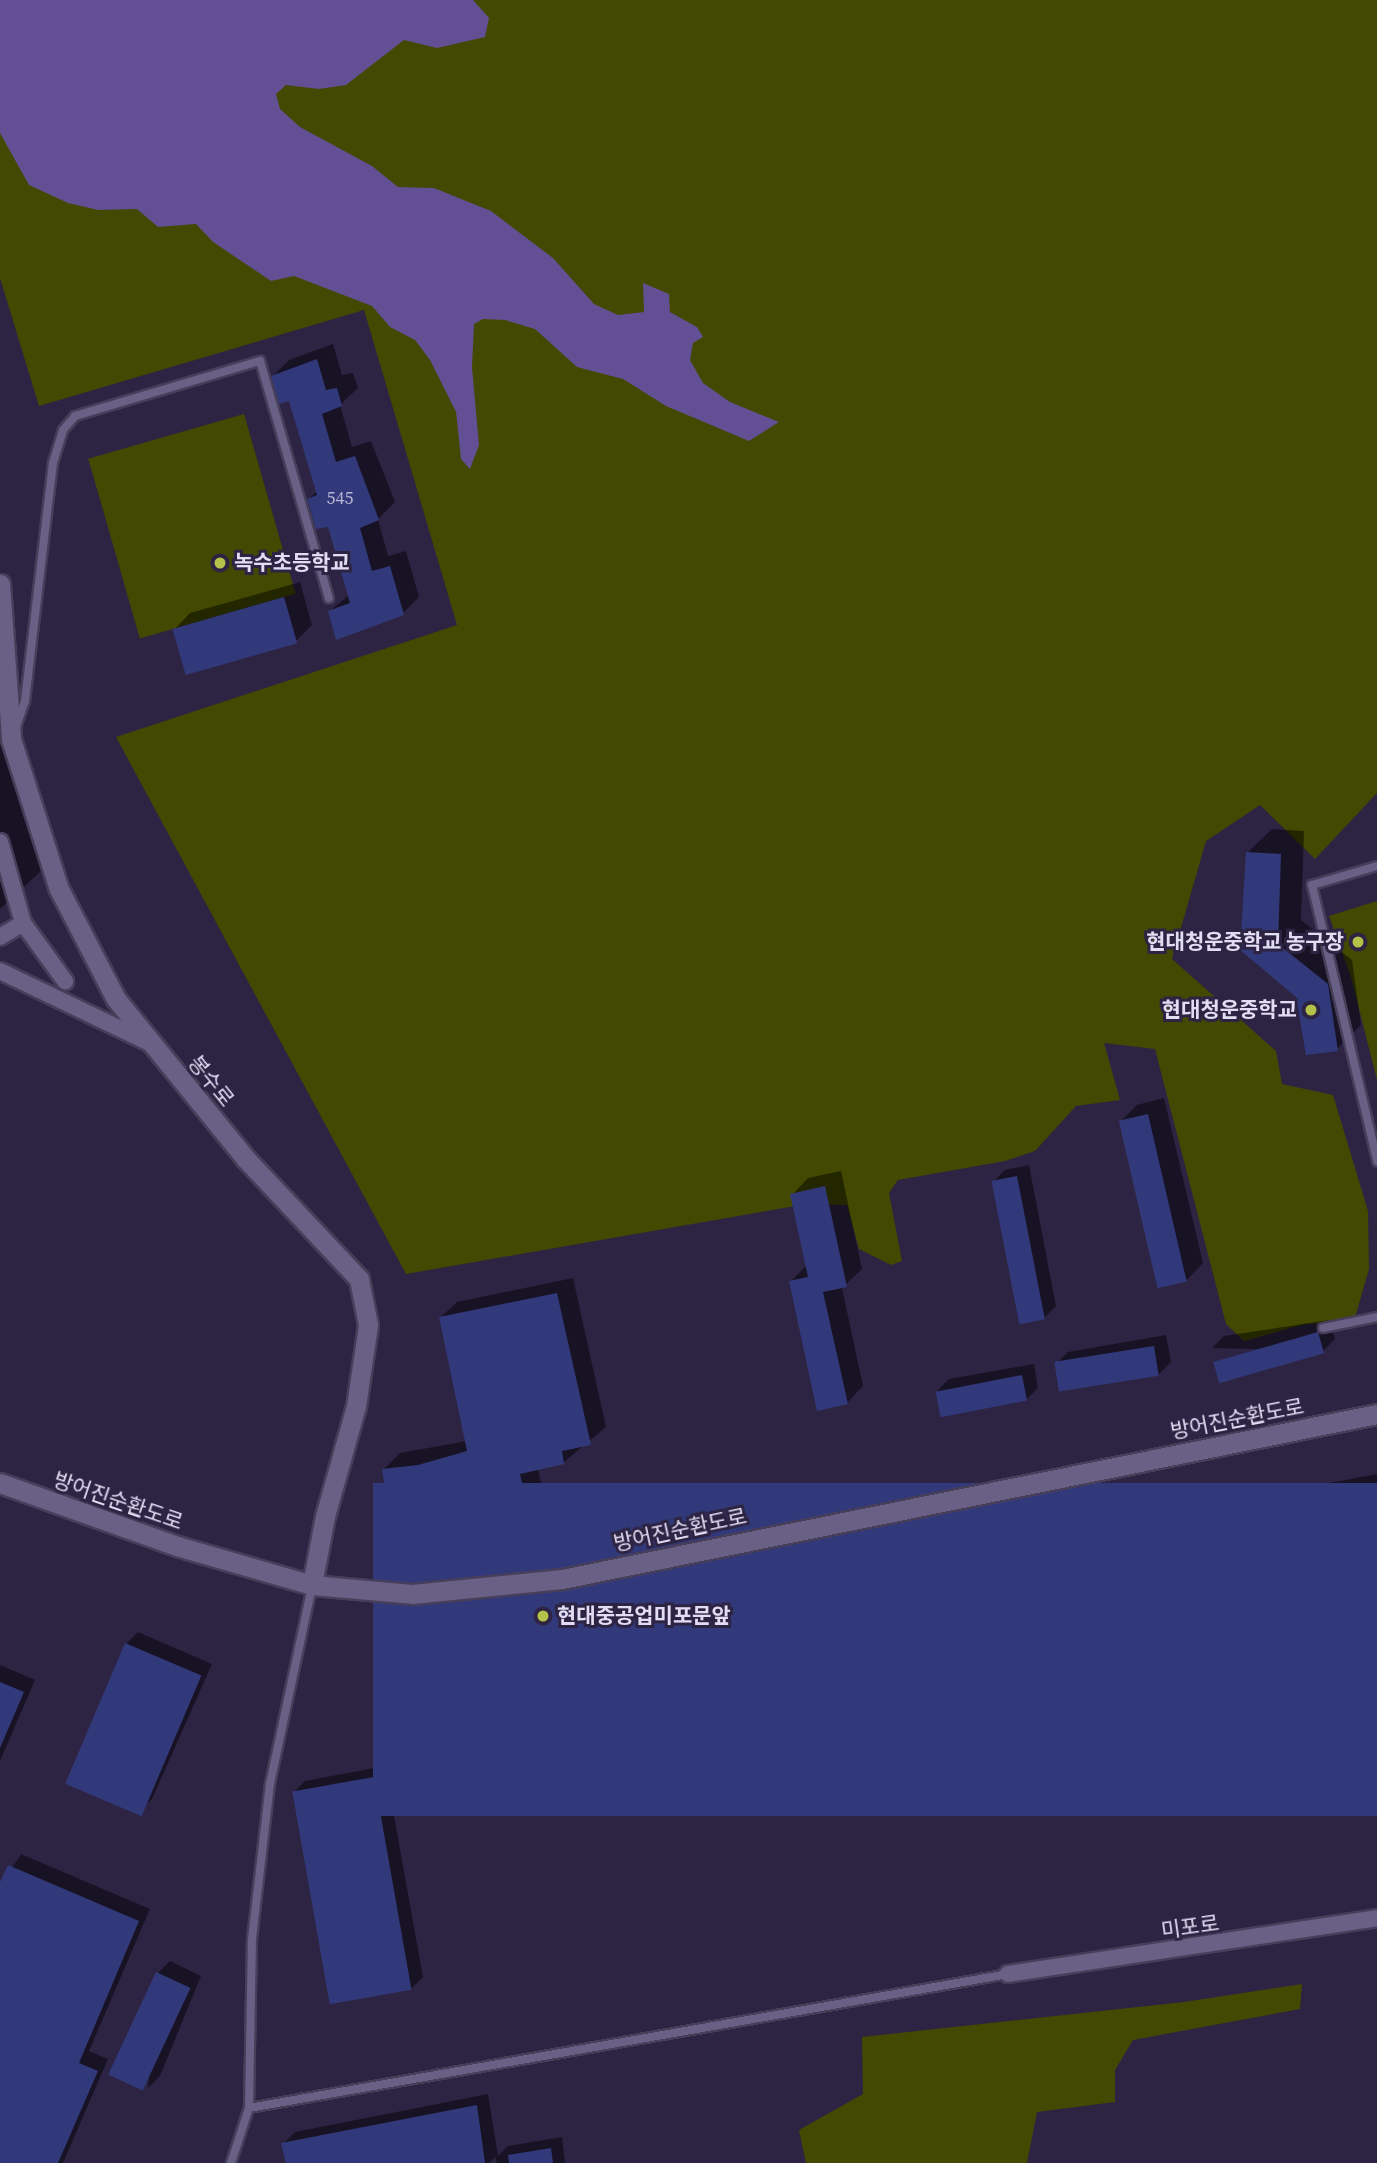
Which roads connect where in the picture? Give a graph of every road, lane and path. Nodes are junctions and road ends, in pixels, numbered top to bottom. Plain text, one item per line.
1 (0, 584) edge
2 (329, 598) dead end
3 (11, 739) junction
4 (0, 842) edge
5 (1377, 866) edge
6 (23, 923) junction
7 (0, 937) edge
8 (0, 971) edge
9 (65, 982) dead end
10 (152, 1044) junction
11 (1377, 1161) edge
12 (1377, 1317) edge
13 (1323, 1328) dead end
14 (1377, 1414) edge
15 (0, 1483) edge
16 (312, 1585) junction
17 (1377, 1918) edge
18 (1008, 1974) joint
19 (249, 2108) junction
20 (231, 2163) edge

1 - 3 main road, 봉수로
2 - 3 lane
3 - 10 main road, 봉수로
4 - 6 street
5 - 11 lane
6 - 7 street
6 - 9 street
8 - 10 street
10 - 16 main road, 봉수로
12 - 13 lane
14 - 16 main road, 방어진순환도로
15 - 16 main road, 방어진순환도로
16 - 19 lane
17 - 18 street, 미포로
18 - 19 lane
19 - 20 lane

